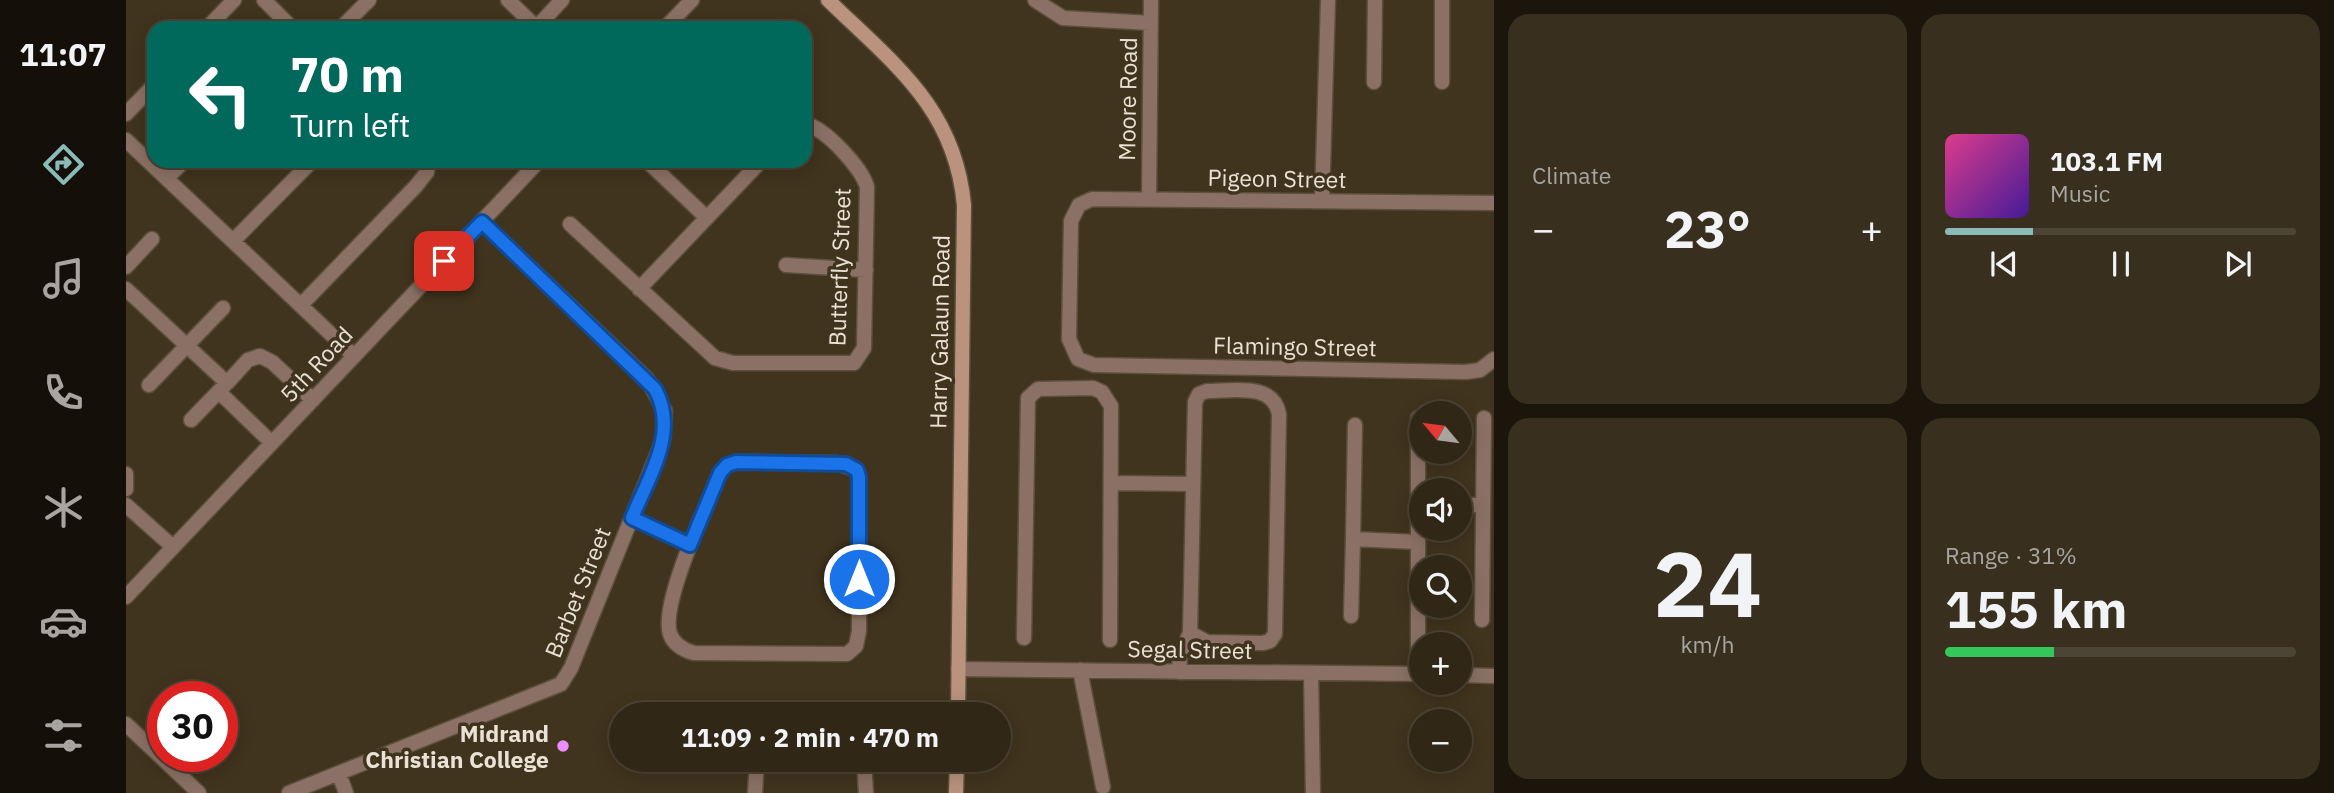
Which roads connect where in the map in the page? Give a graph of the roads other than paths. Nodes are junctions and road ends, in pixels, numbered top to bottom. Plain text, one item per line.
1 (234, 0) edge
2 (264, 0) edge
3 (369, 0) edge
4 (508, 0) edge
5 (562, 0) edge
6 (692, 0) edge
7 (828, 0) edge
8 (1035, 0) edge
9 (1151, 0) edge
10 (1328, 0) edge
11 (1375, 0) edge
12 (1441, 0) edge
13 (214, 21) edge
14 (285, 21) edge
15 (348, 21) edge
16 (529, 21) edge
17 (542, 21) edge
18 (672, 21) edge
19 (1151, 23) junction
20 (1374, 82) dead end
21 (1441, 82) dead end
22 (147, 92) edge
23 (126, 114) edge
24 (812, 128) edge
25 (126, 140) edge
26 (147, 159) edge
27 (156, 168) edge
28 (177, 168) edge
29 (305, 168) edge
30 (426, 168) edge
31 (532, 168) edge
32 (654, 168) edge
33 (754, 168) edge
34 (167, 178) junction
35 (1149, 199) junction
36 (1322, 201) junction
37 (1494, 203) edge
38 (707, 218) junction
39 (482, 222) junction
40 (569, 224) dead end
41 (152, 239) dead end
42 (234, 240) junction
43 (786, 265) dead end
44 (126, 267) edge
45 (866, 270) junction
46 (126, 289) edge
47 (639, 289) junction
48 (302, 304) junction
49 (223, 308) dead end
50 (186, 346) junction
51 (354, 356) junction
52 (1493, 360) edge
53 (1094, 365) joint
54 (149, 385) dead end
55 (223, 387) junction
56 (313, 400) junction
57 (1484, 418) dead end
58 (191, 420) dead end
59 (1355, 425) dead end
60 (272, 443) junction
61 (126, 474) edge
62 (1112, 483) junction
63 (1192, 484) junction
64 (126, 489) edge
65 (126, 505) edge
66 (1472, 505) edge
67 (1483, 505) junction
68 (632, 518) junction
69 (1488, 532) edge
70 (1353, 539) junction
71 (1417, 542) joint
72 (690, 545) junction
73 (173, 547) junction
74 (126, 597) edge
75 (1351, 616) dead end
76 (1482, 620) dead end
77 (1419, 632) edge
78 (1190, 634) junction
79 (1024, 638) dead end
80 (1110, 640) dead end
81 (958, 669) junction
82 (1080, 670) junction
83 (1180, 671) junction
84 (1311, 673) junction
85 (1409, 674) edge
86 (1472, 675) edge
87 (1494, 676) edge
88 (957, 702) edge
89 (126, 724) edge
90 (756, 772) edge
91 (865, 772) edge
92 (957, 772) edge
93 (339, 774) junction
94 (326, 786) edge
95 (1103, 786) dead end
96 (199, 793) edge
97 (289, 793) edge
98 (346, 793) edge
99 (755, 793) edge
100 (866, 793) edge
101 (956, 793) edge
102 (1312, 793) edge

1 - 13 street
2 - 14 street
3 - 15 street
4 - 16 street
5 - 17 street
6 - 18 street
7 - 81 main road, Harry Galaun Road
8 - 19 street
9 - 19 street, Moore Road
10 - 36 street
11 - 20 street
12 - 21 street
19 - 35 street, Moore Road
22 - 23 street
24 - 45 street, Butterfly Street
25 - 26 street
27 - 34 street
28 - 34 street
29 - 42 street
30 - 48 street
31 - 39 street, 5th Road
32 - 38 street
33 - 38 street
34 - 42 street
35 - 36 street, Pigeon Street
35 - 53 street, Pigeon Street
36 - 37 street, Pigeon Street
38 - 47 street
39 - 51 street, 5th Road
39 - 68 street, Barbet Street
40 - 47 street, Butterfly Street
41 - 44 street
42 - 48 street
43 - 45 street
45 - 47 street, Butterfly Street
46 - 50 street
48 - 51 street
49 - 50 street
50 - 54 street
50 - 55 street
51 - 56 street, 5th Road
52 - 53 street, Flamingo Street
55 - 56 street
55 - 58 street
55 - 60 street
56 - 60 street, 5th Road
57 - 67 street
59 - 70 street
60 - 73 street, 5th Road
61 - 64 street
62 - 63 street
62 - 79 street
62 - 80 street
63 - 78 street
63 - 78 street
65 - 73 street
66 - 67 street
67 - 69 street
68 - 72 street
68 - 93 street, Barbet Street
69 - 76 street
70 - 71 street
70 - 75 street
71 - 77 street
72 - 72 street
73 - 74 street, 5th Road
78 - 83 street
81 - 82 street, Segal Street
81 - 88 main road, Harry Galaun Road
82 - 83 street, Segal Street
82 - 95 street
83 - 84 street, Segal Street
84 - 85 street, Segal Street
84 - 102 street
86 - 87 street
89 - 96 street
90 - 99 street
91 - 100 street
92 - 101 main road
93 - 94 street, Barbet Street
93 - 98 street
94 - 97 street, Barbet Street

